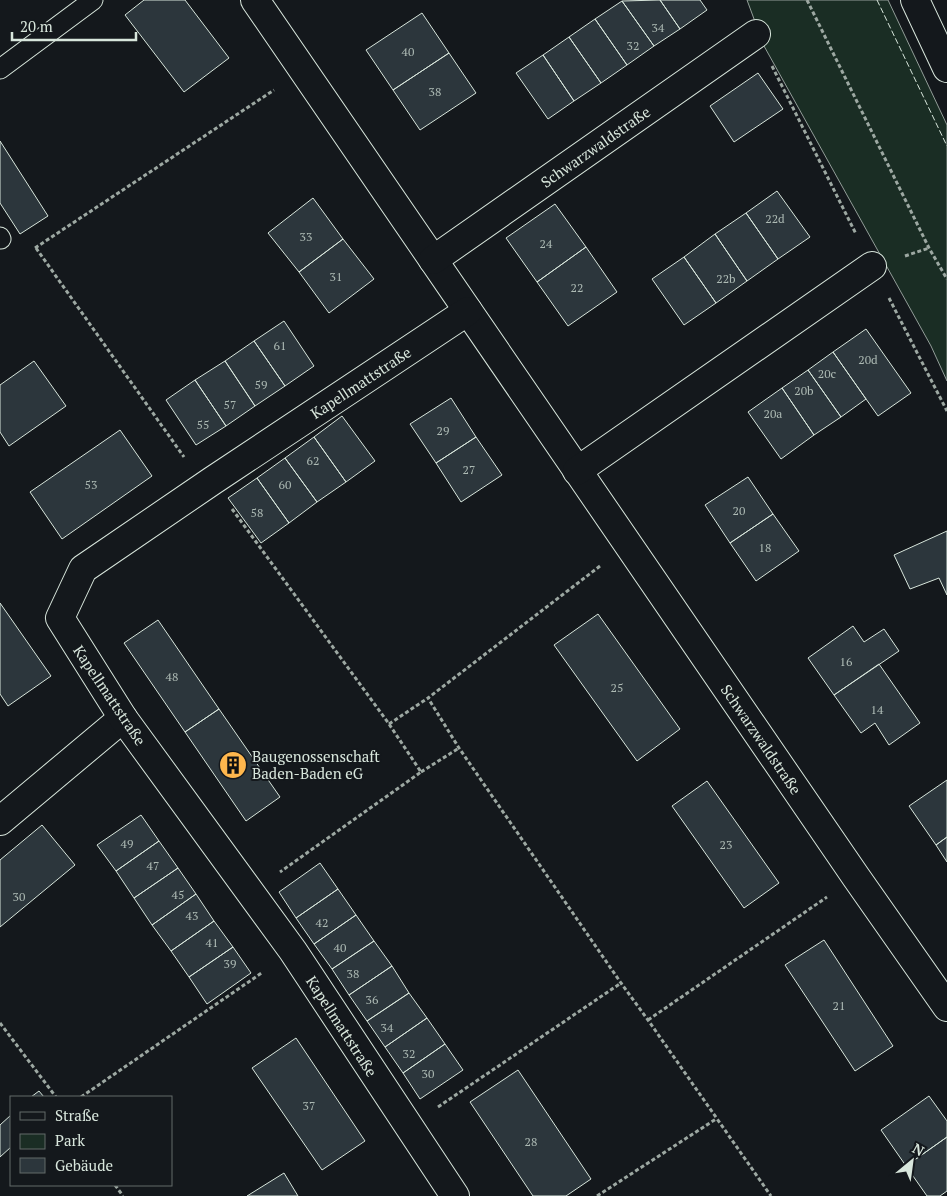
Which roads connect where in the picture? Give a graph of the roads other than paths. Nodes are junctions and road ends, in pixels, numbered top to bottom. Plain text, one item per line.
1 (93, 0) edge
2 (915, 0) edge
3 (263, 2) edge
4 (756, 34) road end
5 (947, 68) edge
6 (0, 69) edge
7 (433, 260) junction
8 (872, 266) road end
9 (468, 311) junction
10 (577, 471) junction
11 (123, 718) junction
12 (0, 821) edge
13 (947, 1007) edge
14 (455, 1196) edge

1 - 6 lane
2 - 5 street
3 - 7 street, Schwarzwaldstraße
4 - 7 street, Schwarzwaldstraße
7 - 9 street, Schwarzwaldstraße
8 - 10 street
9 - 10 street, Schwarzwaldstraße
9 - 11 street, Kapellmattstraße
10 - 13 street, Schwarzwaldstraße
11 - 12 street
11 - 14 street, Kapellmattstraße

